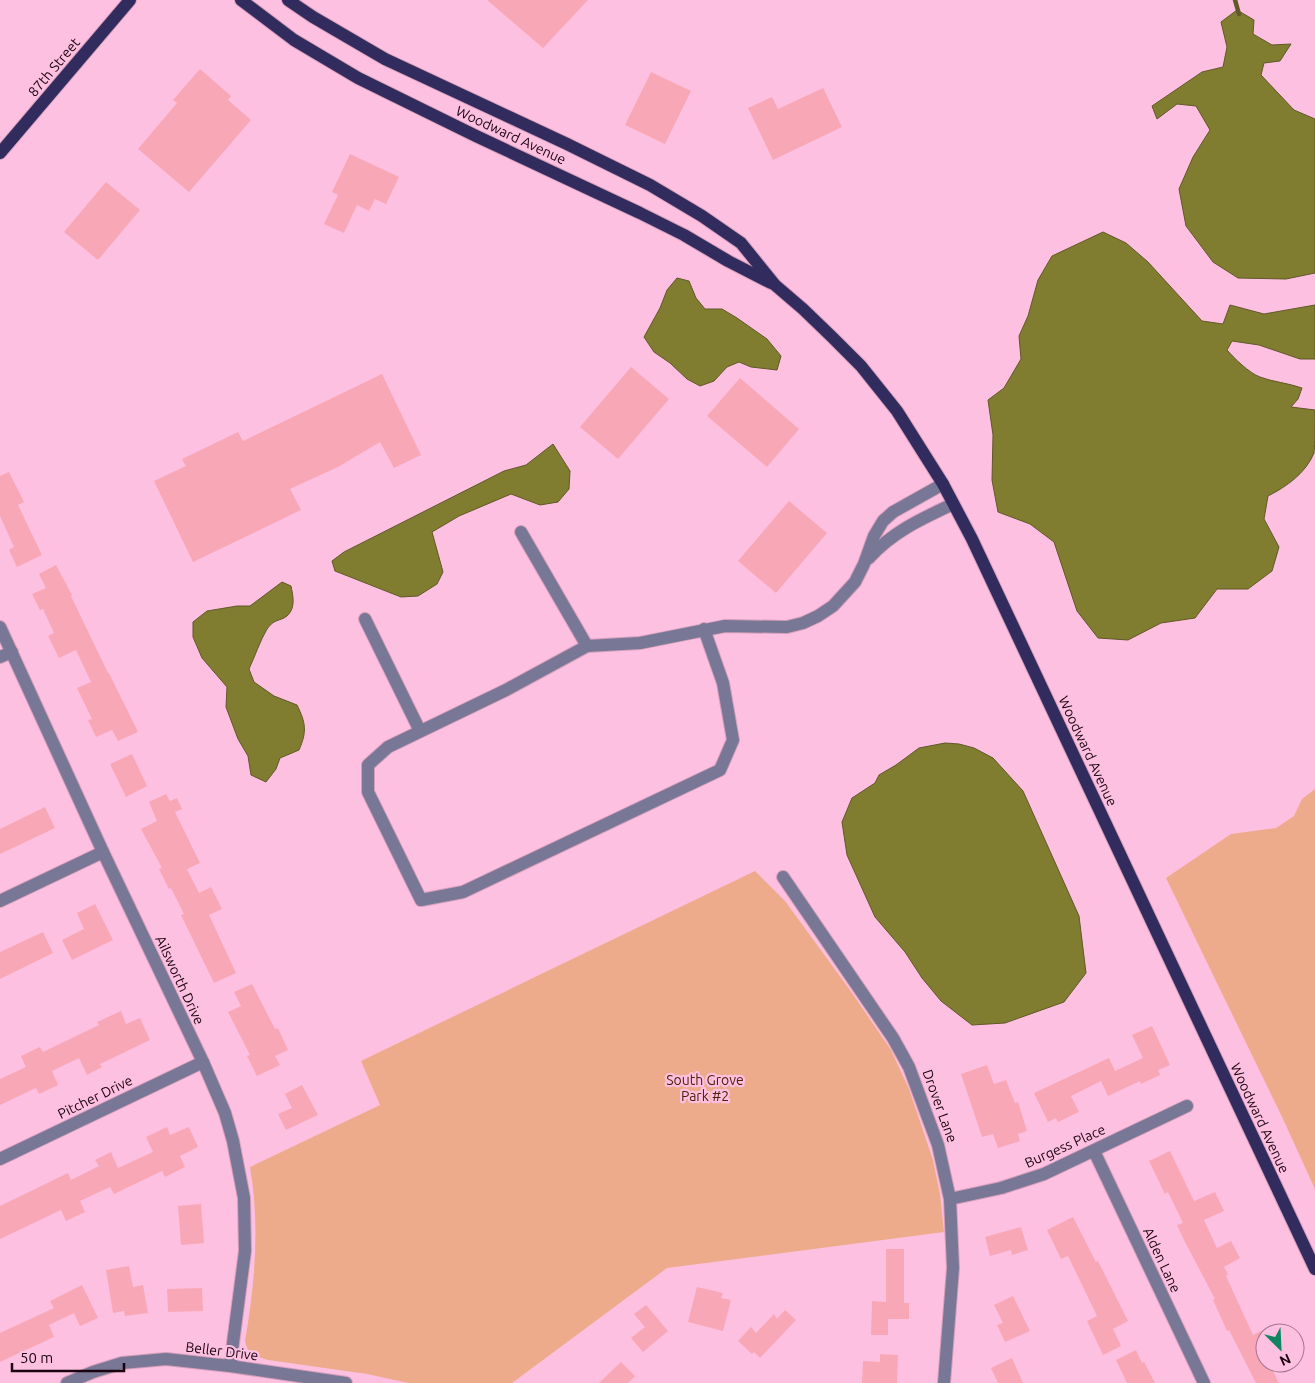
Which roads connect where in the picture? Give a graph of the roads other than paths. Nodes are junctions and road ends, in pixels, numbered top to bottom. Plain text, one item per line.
1 (130, 0) edge
2 (241, 0) edge
3 (288, 0) edge
4 (0, 153) edge
5 (775, 285) junction
6 (943, 484) junction
7 (953, 504) junction
8 (521, 532) dead end
9 (864, 564) junction
10 (365, 619) dead end
11 (0, 627) edge
12 (704, 629) junction
13 (587, 646) junction
14 (12, 652) junction
15 (0, 657) edge
16 (420, 732) junction
17 (103, 852) junction
18 (783, 877) dead end
19 (0, 901) edge
20 (203, 1062) junction
21 (1187, 1106) dead end
22 (1094, 1151) junction
23 (0, 1159) edge
24 (950, 1199) junction
25 (1315, 1269) edge
26 (230, 1366) junction
27 (67, 1383) edge
28 (346, 1383) edge
29 (944, 1383) edge
30 (1204, 1383) edge

1 - 4 main road, 87th Street
2 - 5 main road, Woodward Avenue
3 - 5 main road, Woodward Avenue
5 - 6 main road, Woodward Avenue
6 - 7 main road, Woodward Avenue
6 - 9 street
7 - 9 street
7 - 25 main road, Woodward Avenue
8 - 13 street
9 - 12 street
10 - 16 street
11 - 14 street, Ailsworth Drive
12 - 13 street
12 - 16 street
13 - 16 street
14 - 15 street
14 - 17 street, Ailsworth Drive
17 - 19 street
17 - 20 street, Ailsworth Drive
18 - 24 street, Drover Lane
20 - 23 street, Pitcher Drive
20 - 26 street, Ailsworth Drive
21 - 22 street, Burgess Place
22 - 24 street, Burgess Place
22 - 30 street, Alden Lane
24 - 29 street, Drover Lane
26 - 27 street, Beller Drive
26 - 28 street, Beller Drive

